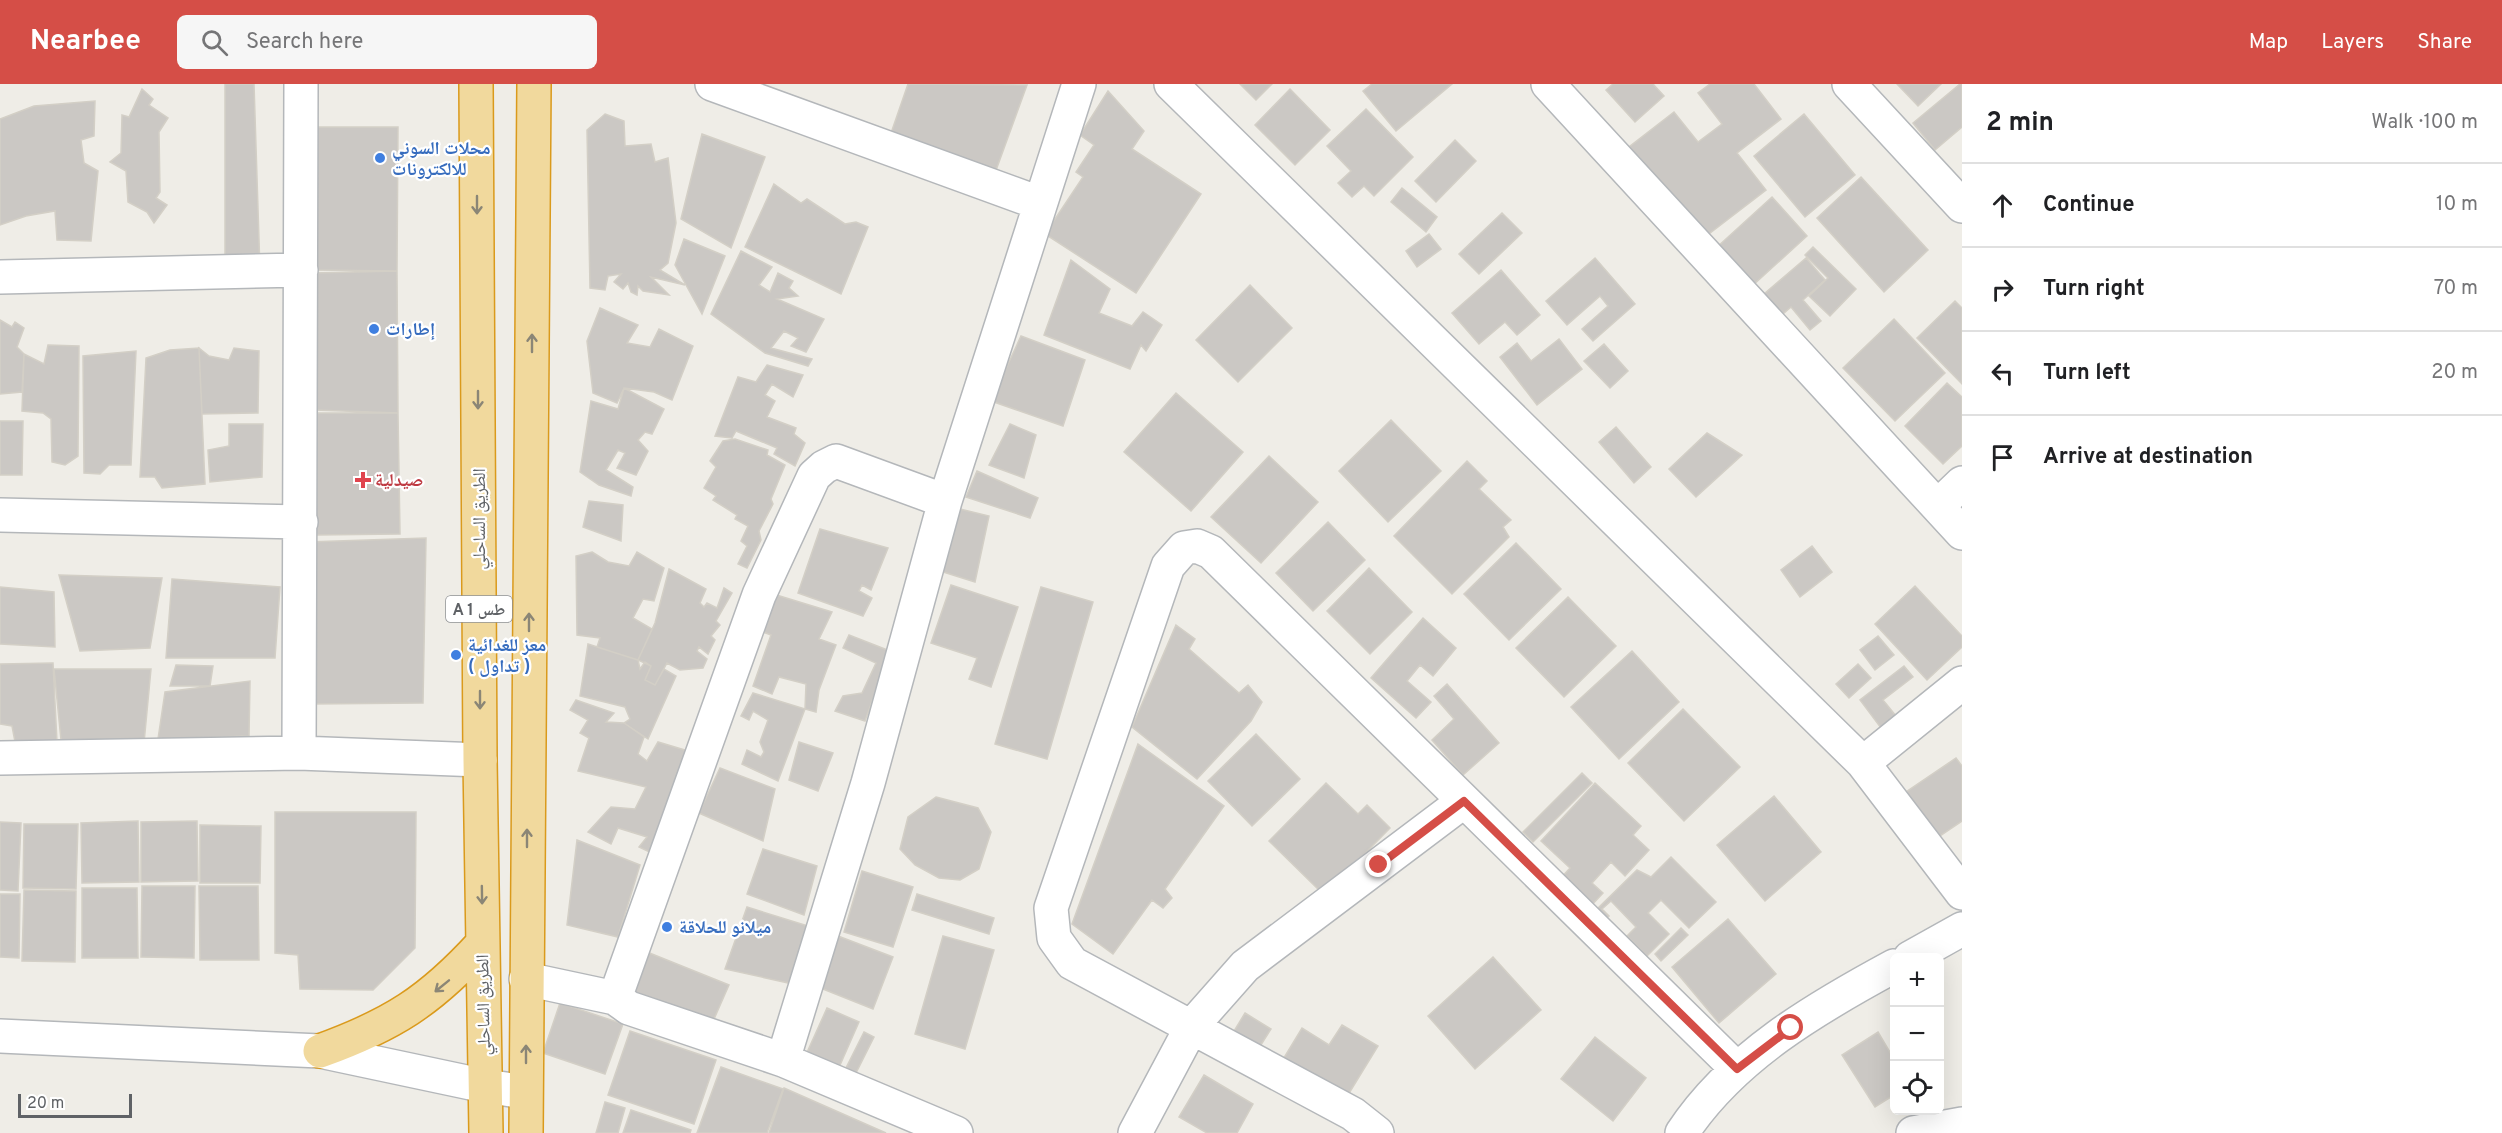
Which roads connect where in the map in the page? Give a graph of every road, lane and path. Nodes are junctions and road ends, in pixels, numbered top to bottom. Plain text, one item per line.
1 (301, 84) edge
2 (476, 84) edge
3 (534, 84) edge
4 (712, 84) edge
5 (1079, 84) edge
6 (1171, 84) edge
7 (1548, 84) edge
8 (1850, 84) edge
9 (1039, 204) junction
10 (1962, 206) edge
11 (302, 270) junction
12 (0, 278) edge
13 (1962, 483) edge
14 (945, 501) junction
15 (1938, 506) junction
16 (0, 515) edge
17 (301, 522) junction
18 (1962, 533) edge
19 (1962, 683) edge
20 (299, 753) junction
21 (0, 758) edge
22 (480, 760) junction
23 (1863, 763) junction
24 (1464, 801) junction
25 (1962, 893) edge
26 (1962, 929) edge
27 (482, 944) junction
28 (1918, 953) edge
29 (1890, 968) edge
30 (526, 979) junction
31 (615, 998) junction
32 (1192, 1026) junction
33 (0, 1036) edge
34 (320, 1051) junction
35 (783, 1060) junction
36 (1737, 1069) junction
37 (485, 1086) junction
38 (525, 1092) junction
39 (1962, 1124) edge
40 (486, 1133) edge
41 (526, 1133) edge
42 (956, 1133) edge
43 (1135, 1133) edge
44 (1377, 1133) edge
45 (1682, 1133) edge
46 (1913, 1133) edge

1 - 11 street
2 -> 22 highway, الطريق الساحلي / A 1 طس
30 -> 3 highway, A 1 طس
4 - 9 street
5 - 9 street
6 - 23 street
7 - 15 street
8 - 10 street
9 - 14 street
11 - 12 street
11 - 17 street
13 - 15 street
14 - 31 street
14 - 35 street
15 - 18 street
16 - 17 street
17 - 20 street
19 - 23 street
20 - 21 street
20 - 22 street
22 -> 27 highway, الطريق الساحلي / A 1 طس
23 - 25 street
24 - 32 street
24 - 32 street
24 - 36 street
26 - 28 street
27 -> 34 highway
27 - 37 highway, الطريق الساحلي / A 1 طس
29 - 36 street
30 - 31 street
38 -> 30 highway, A 1 طس
31 - 35 street
32 - 43 street
32 - 44 street
33 - 34 street
34 - 37 street
35 - 42 street
36 - 45 street
37 - 38 street
37 - 40 highway, الطريق الساحلي / A 1 طس
38 - 41 highway, A 1 طس
39 - 46 street

